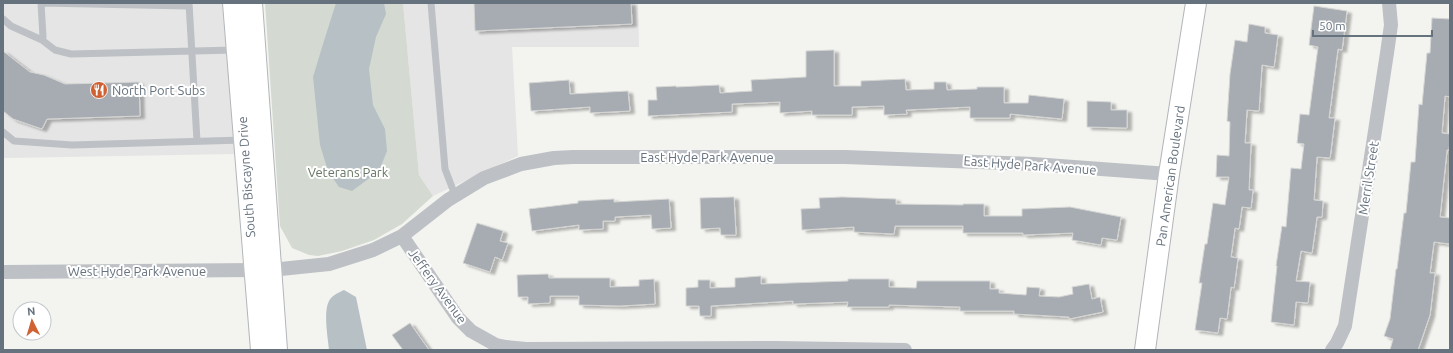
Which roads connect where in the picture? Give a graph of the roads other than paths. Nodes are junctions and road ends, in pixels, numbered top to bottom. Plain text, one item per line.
1 (41, 3) edge
2 (233, 3) edge
3 (252, 3) edge
4 (431, 3) edge
5 (1196, 3) edge
6 (1389, 3) edge
7 (189, 4) edge
8 (3, 19) edge
9 (42, 40) junction
10 (237, 50) junction
11 (190, 51) junction
12 (3, 132) edge
13 (244, 140) junction
14 (196, 141) junction
15 (1169, 174) junction
16 (455, 195) junction
17 (402, 236) junction
18 (263, 270) junction
19 (3, 272) edge
20 (261, 350) edge
21 (277, 350) edge
22 (905, 350) edge
23 (1145, 350) edge
24 (1332, 350) edge

1 - 7 lane
1 - 9 lane
2 - 10 street, South Biscayne Drive
3 - 18 street, South Biscayne Drive
4 - 16 lane
5 - 15 street, Pan American Boulevard
6 - 24 street, Merril Street
7 - 11 lane
8 - 9 lane
9 - 11 lane
10 - 11 lane
10 - 13 street, South Biscayne Drive
11 - 14 lane
12 - 14 lane
13 - 14 lane
13 - 18 street, South Biscayne Drive
15 - 16 street, East Hyde Park Avenue
15 - 23 street, Pan American Boulevard
16 - 17 street, East Hyde Park Avenue
17 - 18 street, East Hyde Park Avenue
17 - 22 street, Jeffery Avenue
18 - 19 street, West Hyde Park Avenue
18 - 20 street, South Biscayne Drive
18 - 21 street, South Biscayne Drive

